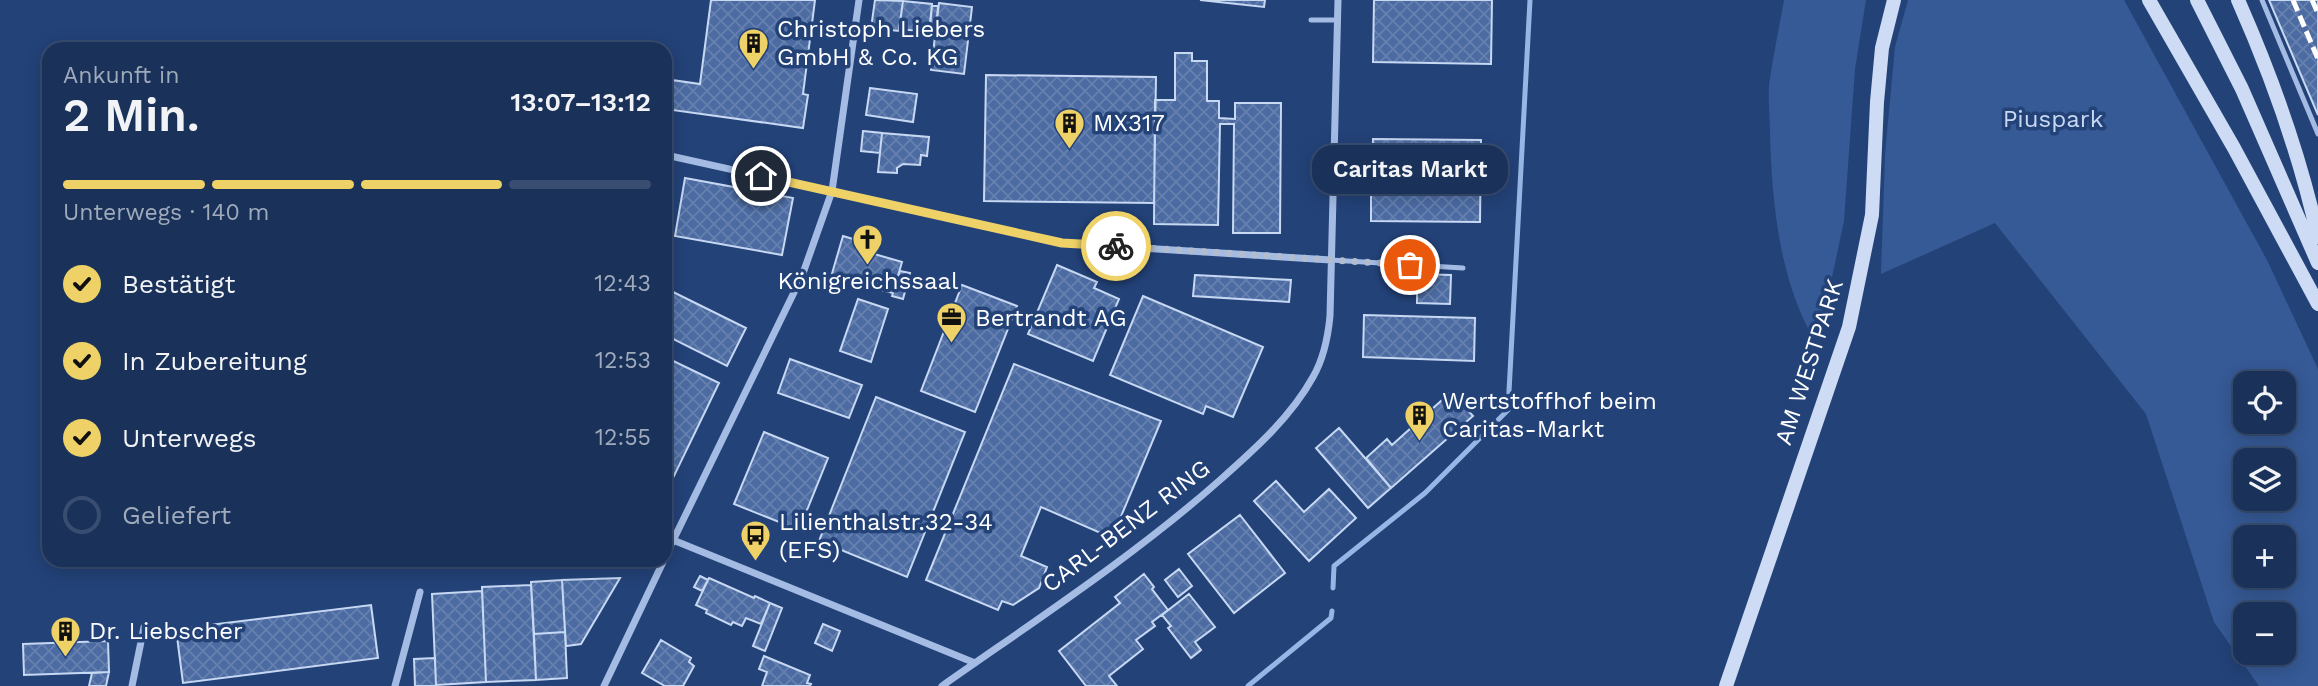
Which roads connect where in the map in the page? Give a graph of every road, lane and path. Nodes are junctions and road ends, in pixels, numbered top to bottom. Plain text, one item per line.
1 (859, 0) edge
2 (1338, 0) edge
3 (1894, 0) edge
4 (2149, 0) edge
5 (2197, 0) edge
6 (2238, 0) edge
7 (2262, 0) edge
8 (1311, 20) dead end
9 (1337, 20) junction
10 (2318, 134) edge
11 (672, 156) edge
12 (832, 191) junction
13 (2318, 237) edge
14 (1331, 260) junction
15 (2318, 263) edge
16 (1462, 268) dead end
17 (2318, 304) edge
18 (673, 540) joint
19 (660, 567) edge
20 (420, 592) dead end
21 (144, 627) dead end
22 (975, 663) junction
23 (131, 686) edge
24 (395, 686) edge
25 (604, 686) edge
26 (942, 686) edge
27 (1726, 686) edge

1 - 12 street
2 - 9 street, CARL-BENZ RING
3 - 27 main road, AM WESTPARK
4 - 17 main road
5 - 15 main road
6 - 13 main road
7 - 10 lane
8 - 9 lane
9 - 14 street, CARL-BENZ RING
11 - 12 street
12 - 14 street
12 - 18 street
14 - 16 lane
14 - 22 street, CARL-BENZ RING
18 - 22 street
19 - 25 street
20 - 24 street
21 - 23 street
22 - 26 street, CARL-BENZ RING

